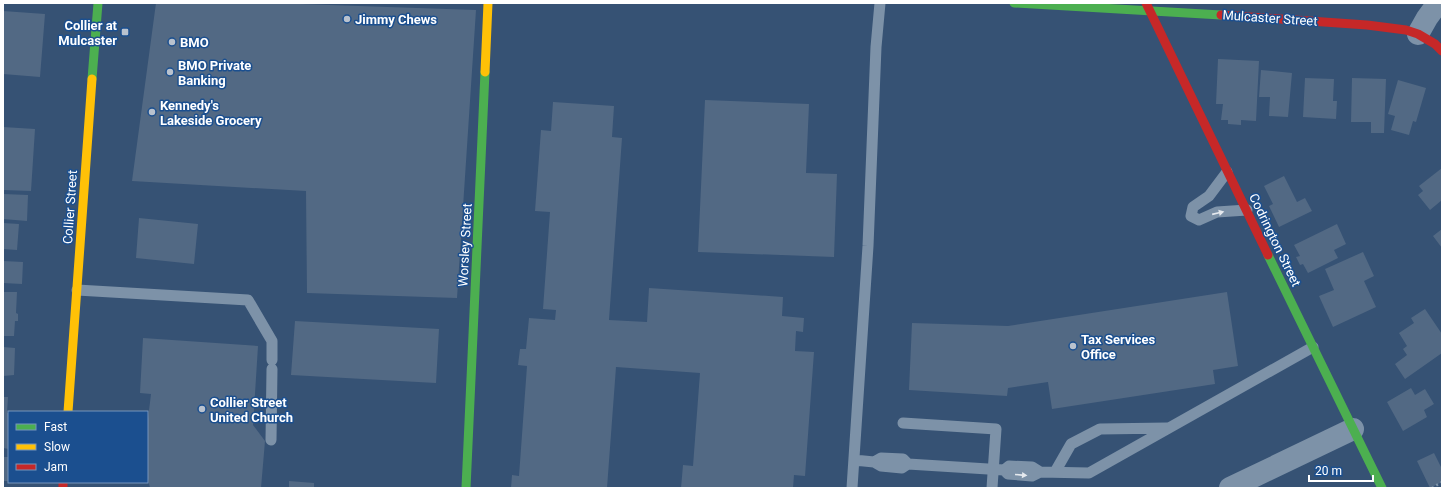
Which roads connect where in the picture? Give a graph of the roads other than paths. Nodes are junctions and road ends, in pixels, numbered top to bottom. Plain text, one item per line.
1 (98, 3) edge
2 (488, 3) edge
3 (880, 3) edge
4 (1014, 3) edge
5 (1438, 3) edge
6 (1148, 7) edge
7 (1418, 34) junction
8 (1442, 51) edge
9 (1227, 172) junction
10 (1247, 210) junction
11 (77, 290) junction
12 (1312, 347) junction
13 (68, 411) edge
14 (903, 423) dead end
15 (1168, 428) junction
16 (1353, 429) junction
17 (271, 440) dead end
18 (854, 460) junction
19 (999, 469) junction
20 (1055, 472) junction
21 (466, 488) edge
22 (852, 488) edge
23 (992, 488) edge
24 (1230, 488) edge
25 (1382, 488) edge

1 - 11 street, Collier Street
2 - 21 street, Worsley Street
3 - 18 lane
4 - 6 street, Mulcaster Street
5 - 7 street
6 - 7 street, Mulcaster Street
6 - 9 street, Codrington Street
7 - 8 street, Mulcaster Street
9 - 10 street, Codrington Street
9 -> 10 lane
10 - 12 street, Codrington Street
11 - 13 street, Collier Street
11 - 17 lane
12 - 15 lane
12 - 16 street, Codrington Street
14 - 19 lane
15 - 20 lane
15 - 20 lane
16 - 24 street
16 - 25 street, Codrington Street
18 - 19 lane
18 - 22 lane
19 - 20 lane
19 - 23 lane

